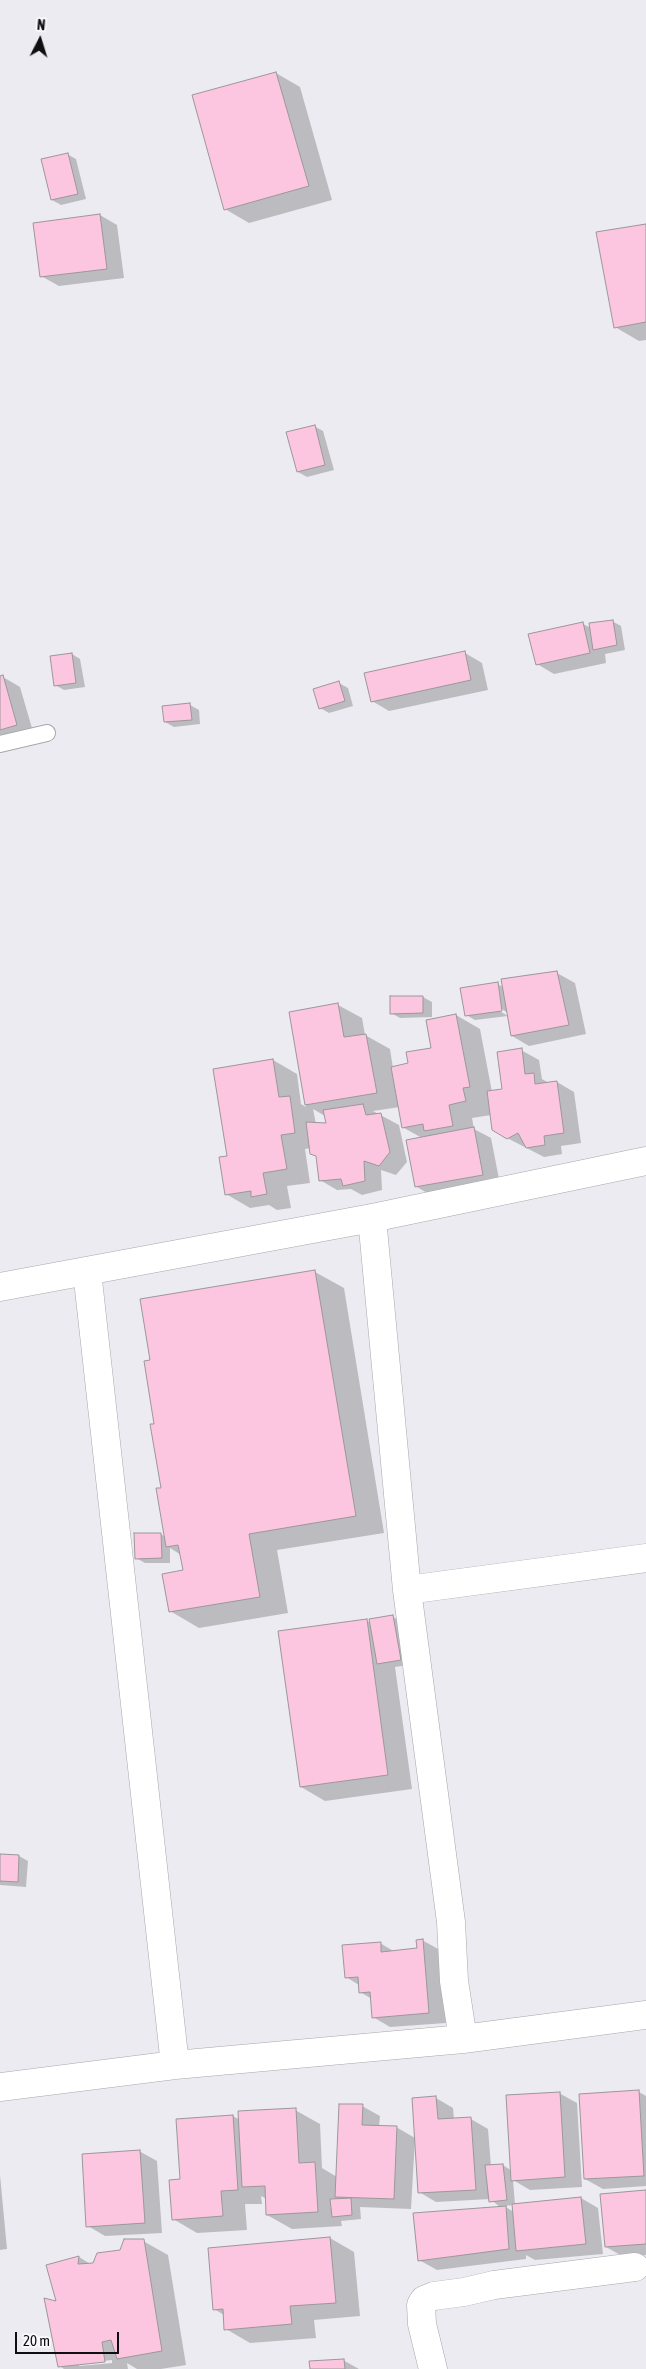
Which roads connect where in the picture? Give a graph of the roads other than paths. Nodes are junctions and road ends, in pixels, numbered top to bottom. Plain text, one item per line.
1 (47, 733) dead end
2 (0, 744) edge
3 (646, 1161) edge
4 (372, 1218) junction
5 (87, 1271) junction
6 (0, 1287) edge
7 (646, 1558) edge
8 (407, 1590) junction
9 (646, 2015) edge
10 (463, 2039) junction
11 (174, 2065) junction
12 (0, 2087) edge
13 (636, 2267) dead end
14 (434, 2369) edge

1 - 2 lane
3 - 4 street
4 - 5 street
4 - 8 street
5 - 6 street
5 - 11 street
7 - 8 street
8 - 10 street
9 - 10 street
10 - 11 street
11 - 12 street
13 - 14 street

